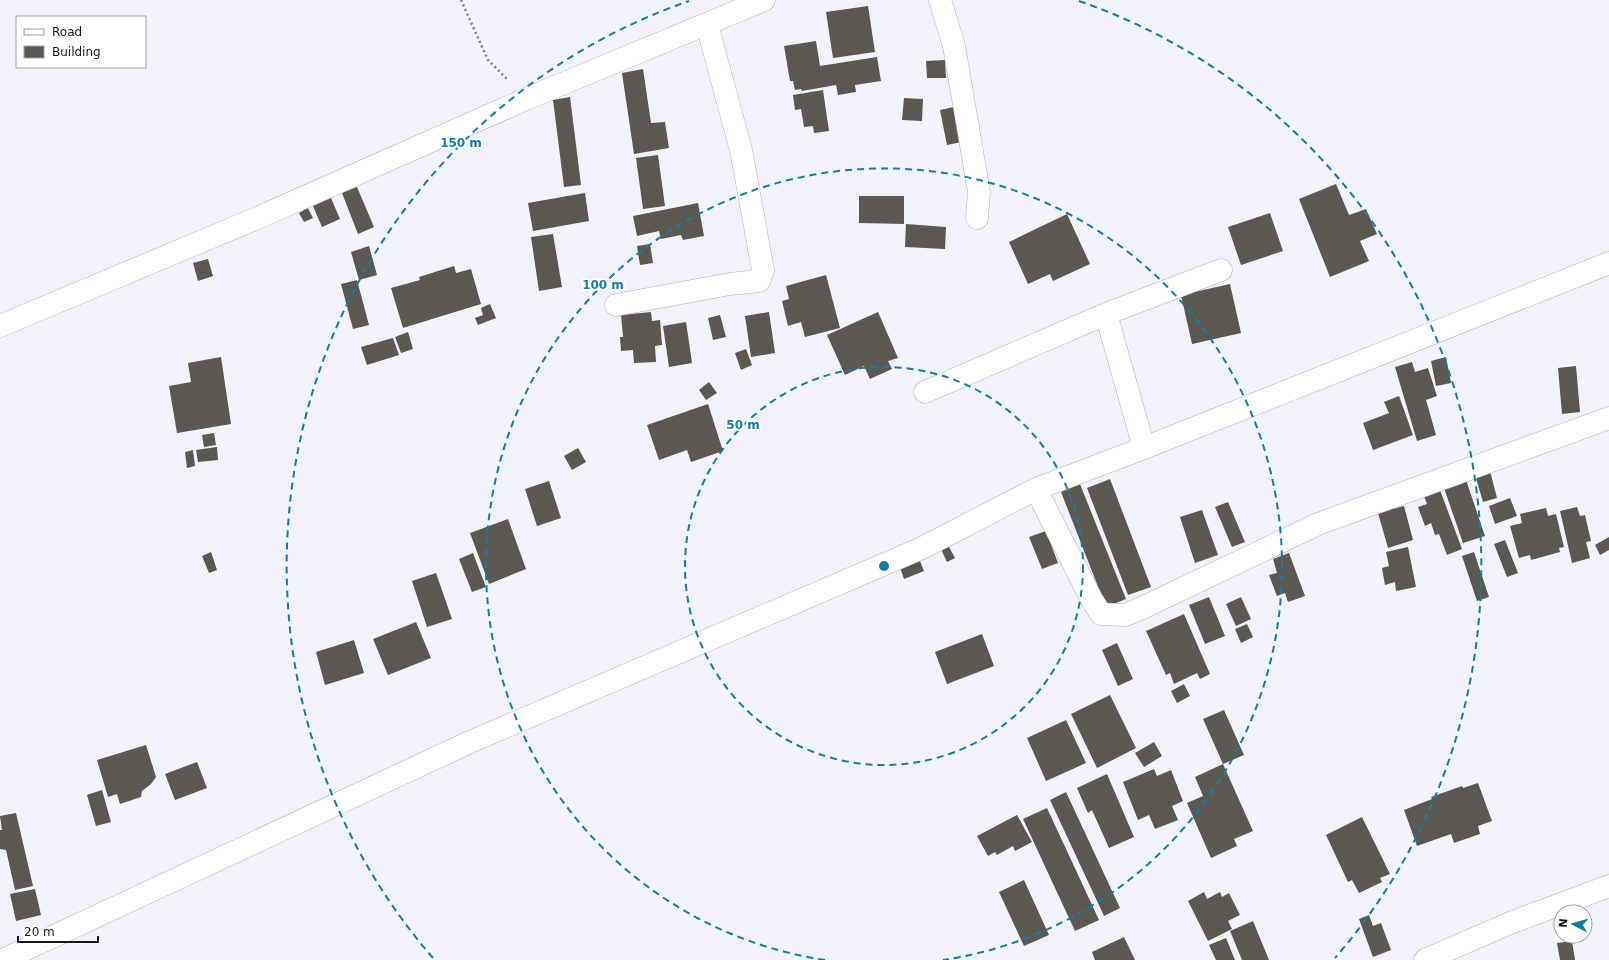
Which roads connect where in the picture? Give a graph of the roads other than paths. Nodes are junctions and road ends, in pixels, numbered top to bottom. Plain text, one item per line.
1 (764, 0) edge
2 (940, 0) edge
3 (707, 25) junction
4 (977, 218) dead end
5 (1609, 263) edge
6 (1221, 270) dead end
7 (616, 305) dead end
8 (1106, 314) junction
9 (0, 326) edge
10 (925, 392) dead end
11 (1609, 418) edge
12 (1144, 448) junction
13 (1036, 488) junction
14 (1609, 886) edge
15 (3, 954) edge
16 (1425, 960) edge

1 - 3 street
2 - 4 street
3 - 7 street
3 - 9 street
5 - 12 street
6 - 8 street
8 - 10 street
8 - 12 street
11 - 13 street
12 - 13 street
13 - 15 street
14 - 16 street

